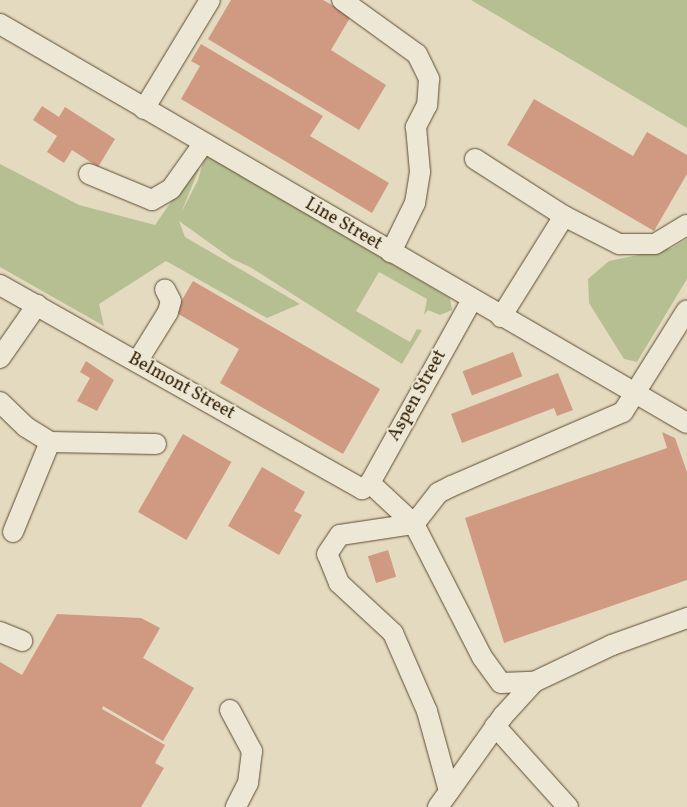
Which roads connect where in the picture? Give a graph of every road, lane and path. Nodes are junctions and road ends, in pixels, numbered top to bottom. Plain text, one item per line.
1 (210, 0) edge
2 (342, 0) edge
3 (0, 24) edge
4 (144, 110) junction
5 (203, 144) junction
6 (474, 159) dead end
7 (89, 174) dead end
8 (564, 216) junction
9 (687, 224) edge
10 (391, 252) junction
11 (0, 285) edge
12 (165, 289) dead end
13 (472, 300) junction
14 (36, 306) junction
15 (687, 310) edge
16 (501, 317) junction
17 (0, 358) edge
18 (137, 362) junction
19 (636, 395) junction
20 (0, 402) edge
21 (687, 424) edge
22 (50, 442) junction
23 (156, 444) dead end
24 (366, 486) junction
25 (414, 524) junction
26 (13, 532) dead end
27 (687, 618) edge
28 (0, 632) edge
29 (22, 641) dead end
30 (534, 682) junction
31 (230, 710) dead end
32 (496, 726) junction
33 (444, 799) edge
34 (236, 807) edge
35 (568, 807) edge

1 - 4 street
2 - 10 street
3 - 4 street, Line Street
4 - 5 street, Line Street
5 - 7 street
5 - 10 street, Line Street
6 - 8 street
8 - 9 street
8 - 16 street
10 - 13 street, Line Street
11 - 14 street, Belmont Street
12 - 18 street
13 - 16 street, Line Street
13 - 24 street, Aspen Street
14 - 17 street
14 - 18 street, Belmont Street
15 - 19 street
16 - 19 street, Line Street
18 - 24 street, Belmont Street
19 - 21 street, Line Street
19 - 25 street
20 - 22 street
22 - 23 street
22 - 26 street
24 - 25 street, Belmont Street
25 - 30 street, Belmont Street
25 - 33 street
27 - 30 street
28 - 29 street
30 - 32 street
31 - 34 street
32 - 33 street
32 - 35 street

